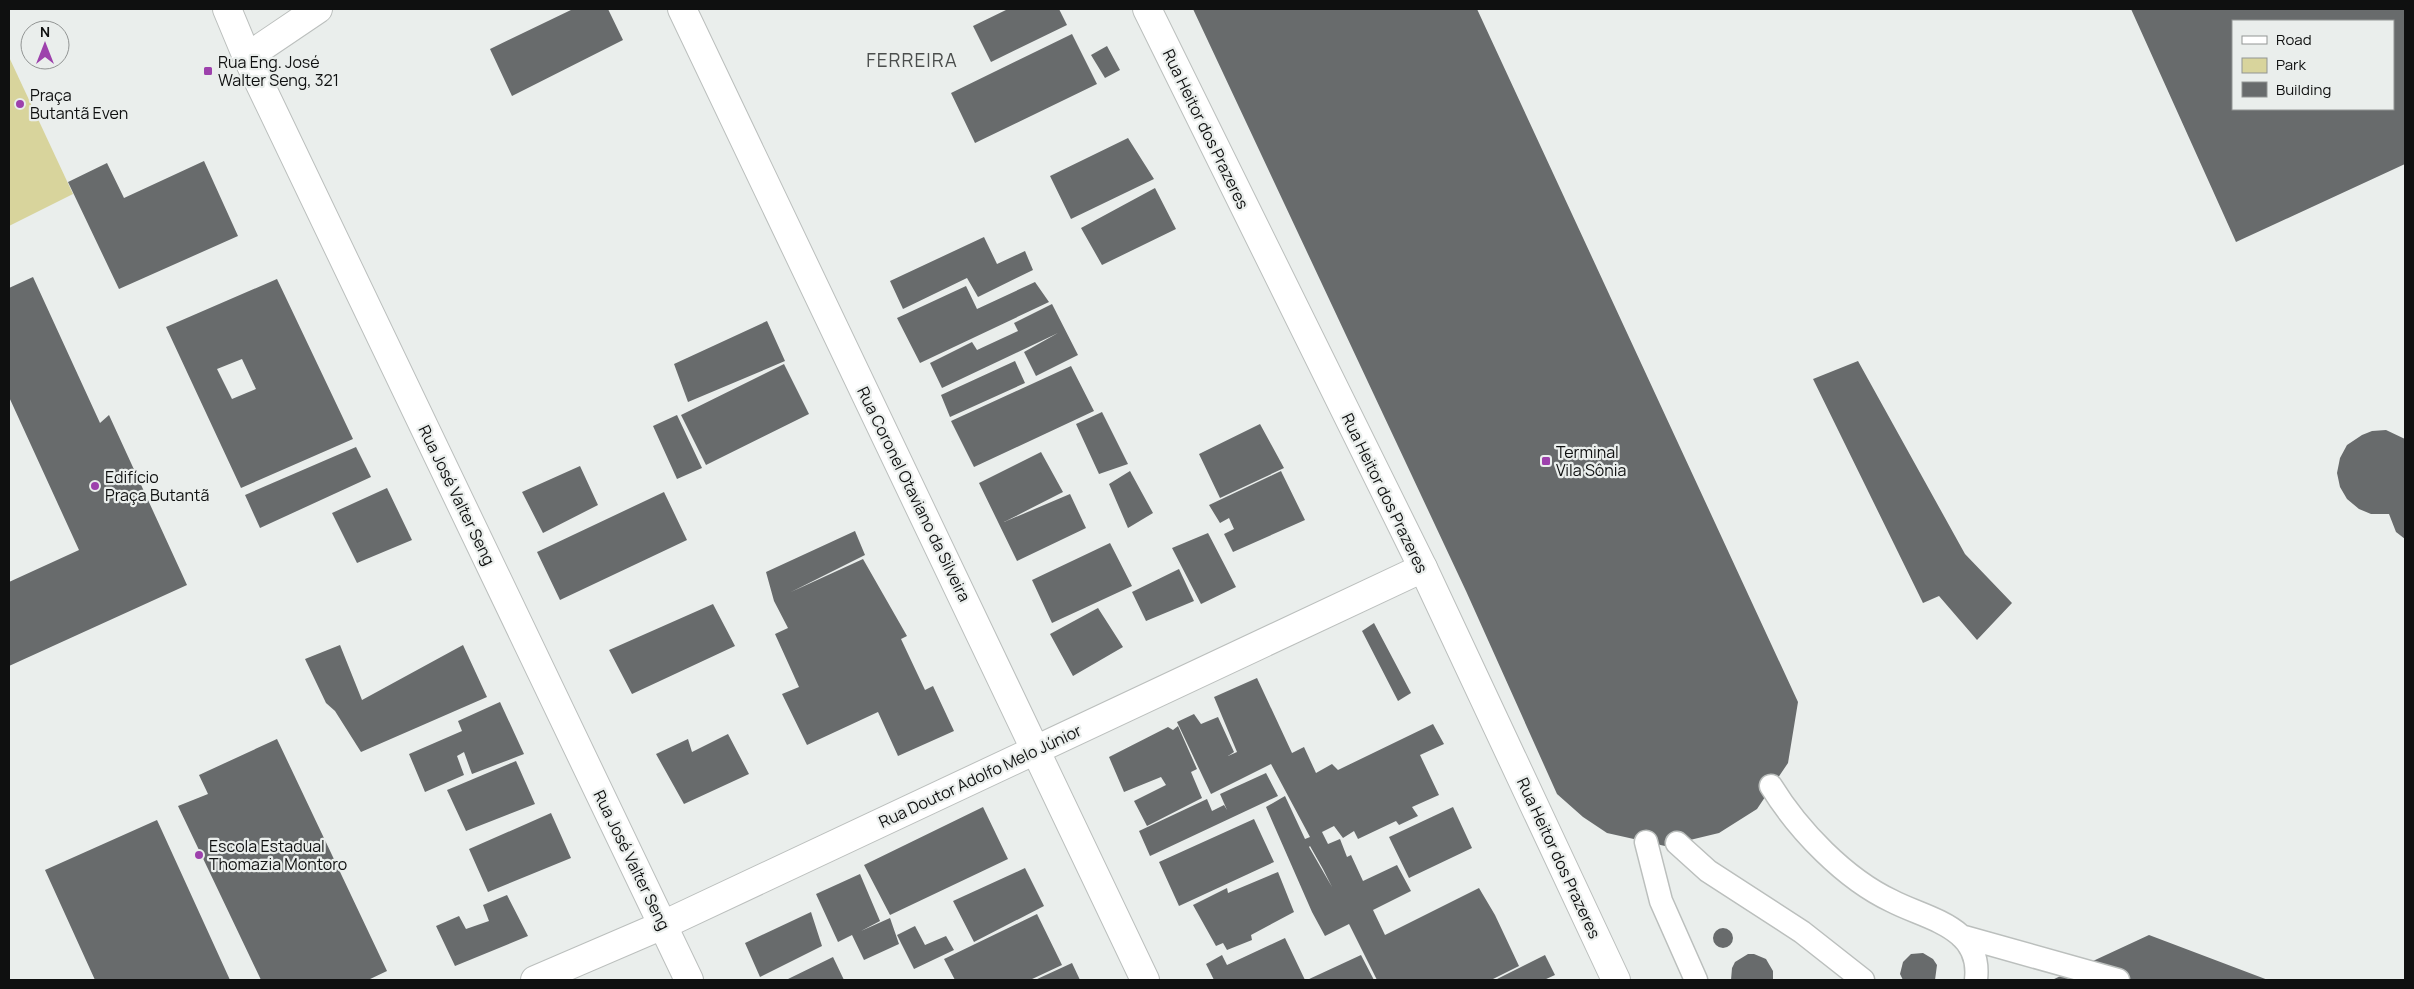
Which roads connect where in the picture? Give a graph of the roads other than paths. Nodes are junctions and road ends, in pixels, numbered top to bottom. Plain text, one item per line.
1 (227, 9) edge
2 (318, 9) edge
3 (682, 9) edge
4 (1147, 9) edge
5 (247, 57) junction
6 (1423, 568) junction
7 (1036, 749) junction
8 (1771, 786) dead end
9 (1646, 842) dead end
10 (1678, 843) dead end
11 (663, 925) junction
12 (1961, 936) junction
13 (535, 980) edge
14 (689, 980) edge
15 (1145, 980) edge
16 (1616, 980) edge
17 (1696, 980) edge
18 (1863, 980) edge
19 (1976, 980) edge
20 (2118, 980) edge

1 - 5 street, Rua José Valter Seng
2 - 5 street
3 - 7 street, Rua Coronel Otaviano da Silveira
4 - 6 street, Rua Heitor dos Prazeres
5 - 11 street, Rua José Valter Seng
6 - 7 street, Rua Doutor Adolfo Melo Júnior
6 - 16 street, Rua Heitor dos Prazeres
7 - 11 street, Rua Doutor Adolfo Melo Júnior
7 - 15 street, Rua Coronel Otaviano da Silveira
8 - 12 lane
9 - 17 lane
10 - 18 lane
11 - 13 street, Rua Doutor Adolfo Melo Júnior
11 - 14 street, Rua José Valter Seng
12 - 19 lane
12 - 20 lane

